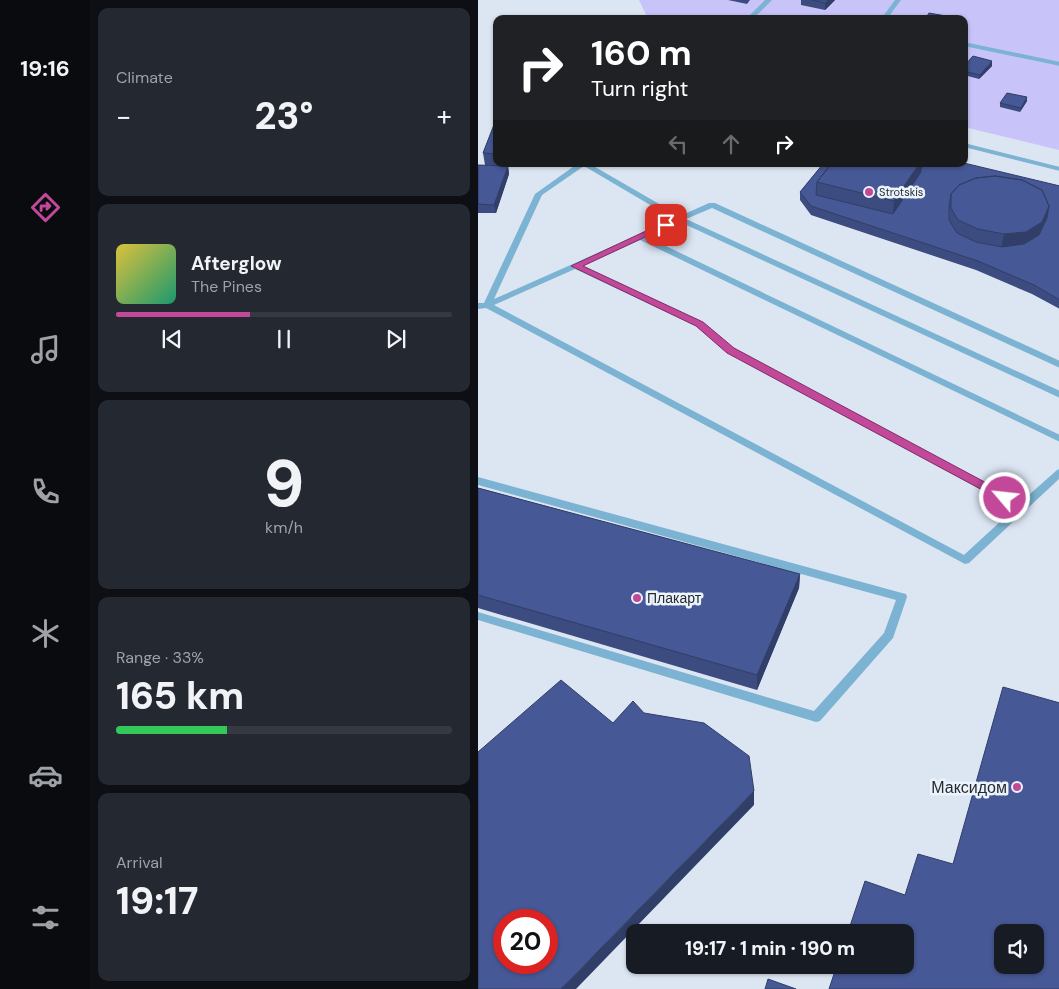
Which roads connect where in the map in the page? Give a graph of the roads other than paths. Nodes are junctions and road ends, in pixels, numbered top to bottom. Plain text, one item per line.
1 (768, 0) edge
2 (898, 0) edge
3 (753, 15) edge
4 (887, 15) edge
5 (968, 45) edge
6 (1060, 64) edge
7 (968, 146) edge
8 (579, 167) edge
9 (588, 167) edge
10 (1060, 169) edge
11 (680, 220) junction
12 (640, 237) junction
13 (575, 266) junction
14 (483, 305) edge
15 (1060, 365) edge
16 (1060, 395) edge
17 (1060, 439) edge
18 (1060, 472) edge
19 (478, 481) edge
20 (1022, 507) junction
21 (478, 616) edge

1 - 3 lane
2 - 4 lane
5 - 6 lane
7 - 10 lane
8 - 14 lane
9 - 11 lane
11 - 12 lane
11 - 15 lane
11 - 16 lane
12 - 13 lane
12 - 17 lane
13 - 14 lane
13 - 20 lane
14 - 20 lane
18 - 20 lane
19 - 21 lane

